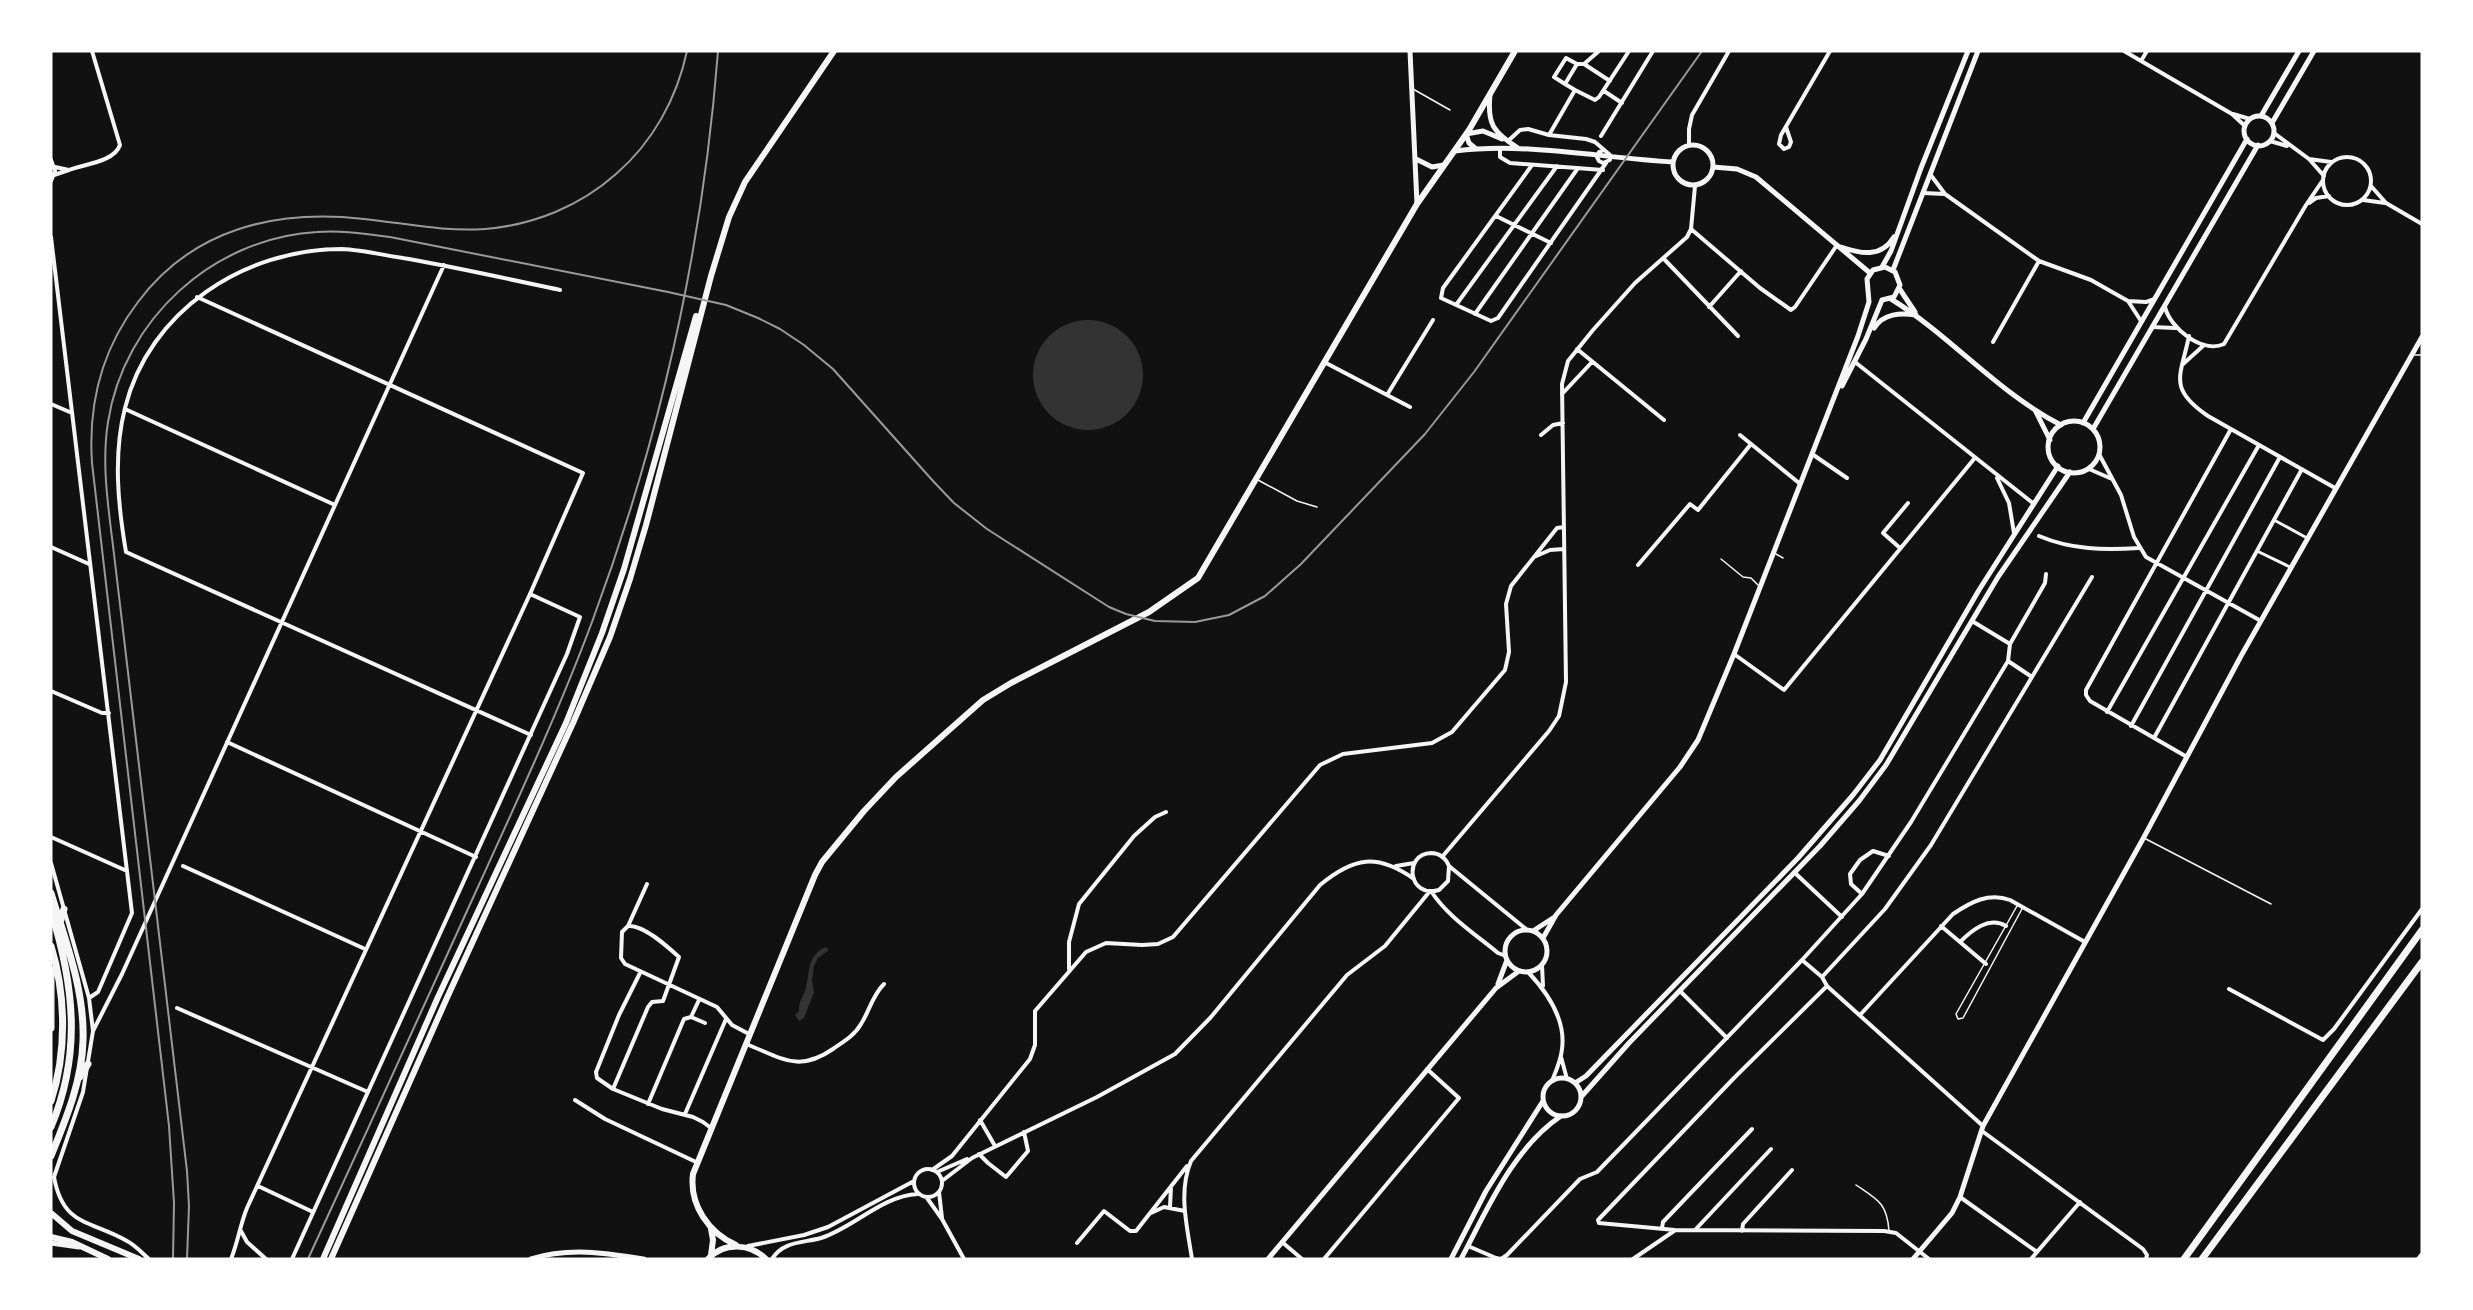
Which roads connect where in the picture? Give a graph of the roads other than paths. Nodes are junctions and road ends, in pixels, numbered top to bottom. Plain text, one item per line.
1 (92, 51) edge
2 (834, 51) edge
3 (1410, 51) edge
4 (1515, 51) edge
5 (1599, 51) edge
6 (1629, 51) edge
7 (1653, 51) edge
8 (1729, 51) edge
9 (1830, 51) edge
10 (1968, 51) edge
11 (1978, 51) edge
12 (2124, 51) edge
13 (2147, 51) edge
14 (2299, 51) edge
15 (2314, 51) edge
16 (2141, 61) junction
17 (1577, 64) junction
18 (1584, 64) junction
19 (1610, 81) junction
20 (1564, 84) junction
21 (1413, 89) junction
22 (1575, 90) junction
23 (1604, 91) junction
24 (1490, 93) junction
25 (1622, 103) junction
26 (1450, 110) dead end
27 (2232, 114) junction
28 (2261, 116) junction
29 (2250, 119) junction
30 (2272, 123) junction
31 (2245, 126) junction
32 (1786, 127) junction
33 (2274, 133) junction
34 (1466, 134) junction
35 (1549, 135) junction
36 (1601, 136) dead end
37 (2247, 139) junction
38 (1507, 141) junction
39 (2270, 141) junction
40 (1689, 145) junction
41 (2258, 145) junction
42 (2290, 147) junction
43 (1475, 148) junction
44 (1500, 149) junction
45 (1519, 149) junction
46 (1604, 150) junction
47 (1455, 151) junction
48 (1416, 159) junction
49 (2309, 159) junction
50 (51, 160) edge
51 (1672, 162) junction
52 (2332, 162) junction
53 (1606, 163) junction
54 (1446, 164) junction
55 (1532, 165) junction
56 (55, 166) junction
57 (1557, 166) junction
58 (1713, 167) junction
59 (1578, 168) junction
60 (69, 170) junction
61 (1603, 170) junction
62 (1930, 174) junction
63 (54, 175) junction
64 (2323, 178) junction
65 (51, 181) edge
66 (1695, 186) junction
67 (2371, 186) junction
68 (1922, 193) junction
69 (1945, 194) junction
70 (2329, 196) junction
71 (2362, 200) junction
72 (2386, 203) junction
73 (1417, 204) junction
74 (2306, 205) junction
75 (1496, 216) junction
76 (1901, 221) junction
77 (1516, 224) junction
78 (2422, 224) edge
79 (1691, 229) junction
80 (1534, 232) junction
81 (51, 237) edge
82 (1551, 243) junction
83 (1837, 245) junction
84 (1664, 259) junction
85 (2039, 261) junction
86 (444, 265) junction
87 (1882, 267) junction
88 (1893, 270) junction
89 (1740, 271) junction
90 (1870, 273) junction
91 (711, 276) junction
92 (1899, 288) junction
93 (560, 290) dead end
94 (1869, 294) junction
95 (197, 297) junction
96 (1891, 298) junction
97 (2155, 298) junction
98 (1882, 300) junction
99 (2128, 301) junction
100 (1456, 305) junction
101 (2164, 306) junction
102 (1709, 307) junction
103 (1475, 314) junction
104 (1918, 315) junction
105 (1433, 320) dead end
106 (2141, 322) junction
107 (2152, 327) junction
108 (2176, 328) junction
109 (1737, 336) dead end
110 (2189, 336) junction
111 (2422, 337) edge
112 (1866, 339) junction
113 (1993, 342) dead end
114 (2203, 345) junction
115 (1577, 349) junction
116 (2422, 355) edge
117 (2411, 356) junction
118 (1592, 362) junction
119 (1855, 362) junction
120 (1326, 363) junction
121 (2181, 366) junction
122 (389, 385) junction
123 (1562, 394) junction
124 (1387, 395) junction
125 (1832, 403) junction
126 (51, 404) edge
127 (1410, 407) dead end
128 (124, 408) junction
129 (2035, 411) junction
130 (73, 413) junction
131 (1664, 420) dead end
132 (1563, 423) junction
133 (2083, 423) junction
134 (2061, 425) junction
135 (2093, 429) junction
136 (2230, 429) junction
137 (1541, 435) dead end
138 (1740, 435) dead end
139 (2050, 440) junction
140 (1751, 444) junction
141 (2259, 445) junction
142 (1811, 453) junction
143 (2099, 454) junction
144 (2280, 457) junction
145 (1974, 459) junction
146 (2058, 466) junction
147 (2089, 468) junction
148 (2302, 469) junction
149 (2070, 472) junction
150 (1995, 475) junction
151 (1847, 478) dead end
152 (2112, 479) junction
153 (1258, 480) junction
154 (1799, 483) junction
155 (2335, 488) junction
156 (1908, 503) dead end
157 (2034, 504) junction
158 (335, 505) junction
159 (1317, 507) dead end
160 (2274, 520) junction
161 (1564, 527) junction
162 (2014, 535) junction
163 (2039, 537) dead end
164 (2308, 539) junction
165 (51, 547) edge
166 (1900, 548) junction
167 (2139, 548) junction
168 (1564, 549) junction
169 (2257, 551) junction
170 (1772, 552) junction
171 (1533, 557) junction
172 (1783, 558) dead end
173 (1721, 559) dead end
174 (2156, 563) junction
175 (90, 565) junction
176 (1638, 565) dead end
177 (2291, 568) junction
178 (2046, 574) dead end
179 (2092, 577) dead end
180 (2184, 579) junction
181 (1759, 586) junction
182 (2206, 590) junction
183 (530, 594) junction
184 (2229, 603) junction
185 (1972, 621) junction
186 (2261, 621) junction
187 (282, 622) junction
188 (2010, 645) junction
189 (1734, 654) junction
190 (2008, 661) junction
191 (2032, 677) junction
192 (51, 691) edge
193 (475, 710) junction
194 (2107, 712) junction
195 (109, 713) junction
196 (2131, 726) junction
197 (531, 735) junction
198 (2154, 738) junction
199 (227, 742) junction
200 (2187, 757) junction
201 (1166, 813) dead end
202 (419, 831) junction
203 (51, 837) edge
204 (2144, 837) junction
205 (1889, 856) junction
206 (476, 857) junction
207 (1443, 857) junction
208 (51, 863) edge
209 (1415, 863) junction
210 (183, 866) dead end
211 (1396, 866) junction
212 (1449, 866) junction
213 (127, 871) junction
214 (1795, 873) junction
215 (1413, 879) junction
216 (647, 884) dead end
217 (1430, 891) junction
218 (51, 892) edge
219 (1862, 894) junction
220 (2018, 904) junction
221 (2271, 904) dead end
222 (2024, 907) junction
223 (64, 909) junction
224 (2422, 909) edge
225 (51, 910) edge
226 (1556, 915) junction
227 (1842, 917) junction
228 (60, 923) junction
229 (628, 926) junction
230 (1941, 926) junction
231 (2006, 926) junction
232 (1526, 929) junction
233 (2422, 930) edge
234 (1533, 931) junction
235 (1543, 938) junction
236 (1960, 942) junction
237 (2085, 942) junction
238 (51, 946) edge
239 (365, 949) junction
240 (1507, 958) junction
241 (1802, 960) junction
242 (2422, 962) edge
243 (1986, 964) junction
244 (1542, 965) junction
245 (51, 970) edge
246 (1069, 970) junction
247 (1519, 971) junction
248 (1528, 972) junction
249 (640, 973) junction
250 (1822, 977) junction
251 (884, 984) dead end
252 (670, 986) junction
253 (1827, 986) junction
254 (1543, 987) junction
255 (1496, 988) junction
256 (2229, 989) dead end
257 (1680, 991) junction
258 (89, 998) junction
259 (699, 1000) junction
260 (177, 1008) dead end
261 (51, 1013) edge
262 (1860, 1015) junction
263 (691, 1017) junction
264 (52, 1018) edge
265 (726, 1019) junction
266 (705, 1023) dead end
267 (51, 1028) edge
268 (93, 1031) junction
269 (749, 1034) junction
270 (1727, 1038) junction
271 (745, 1043) junction
272 (1561, 1056) junction
273 (88, 1065) junction
274 (311, 1068) junction
275 (1427, 1069) junction
276 (1567, 1079) junction
277 (1552, 1081) junction
278 (77, 1082) junction
279 (1575, 1083) junction
280 (613, 1089) junction
281 (368, 1092) junction
282 (1581, 1097) junction
283 (575, 1100) dead end
284 (51, 1101) edge
285 (1543, 1101) junction
286 (648, 1104) junction
287 (684, 1114) junction
288 (1561, 1116) junction
289 (980, 1120) junction
290 (51, 1127) edge
291 (711, 1128) junction
292 (1982, 1128) junction
293 (1752, 1129) dead end
294 (1024, 1132) junction
295 (995, 1146) junction
296 (1771, 1149) dead end
297 (980, 1154) junction
298 (51, 1156) edge
299 (972, 1158) junction
300 (1191, 1161) junction
301 (696, 1162) junction
302 (1792, 1170) dead end
303 (934, 1171) junction
304 (914, 1181) junction
305 (942, 1181) junction
306 (1171, 1185) junction
307 (1856, 1185) dead end
308 (258, 1186) junction
309 (939, 1192) junction
310 (918, 1194) junction
311 (927, 1197) junction
312 (1960, 1197) junction
313 (2080, 1202) junction
314 (1170, 1207) junction
315 (1185, 1211) junction
316 (313, 1212) junction
317 (51, 1214) edge
318 (1148, 1215) junction
319 (942, 1219) junction
320 (709, 1224) junction
321 (1662, 1228) junction
322 (1675, 1230) junction
323 (241, 1231) junction
324 (1694, 1231) junction
325 (1742, 1231) junction
326 (1889, 1232) junction
327 (51, 1237) edge
328 (1282, 1242) junction
329 (51, 1243) edge
330 (1077, 1243) dead end
331 (736, 1245) junction
332 (1468, 1246) junction
333 (82, 1247) junction
334 (745, 1247) junction
335 (1920, 1252) junction
336 (2037, 1252) junction
337 (2422, 1254) edge
338 (709, 1257) edge
339 (2146, 1257) edge
340 (108, 1259) edge
341 (139, 1259) edge
342 (149, 1259) edge
343 (231, 1259) edge
344 (266, 1259) edge
345 (292, 1259) edge
346 (321, 1259) edge
347 (331, 1259) edge
348 (531, 1259) edge
349 (644, 1259) edge
350 (766, 1259) edge
351 (772, 1259) edge
352 (964, 1259) edge
353 (1192, 1259) edge
354 (1268, 1259) edge
355 (1302, 1259) edge
356 (1324, 1259) edge
357 (1451, 1259) edge
358 (1461, 1259) edge
359 (1633, 1259) edge
360 (1913, 1259) edge
361 (1929, 1259) edge
362 (2031, 1259) edge
363 (2184, 1259) edge
364 (2202, 1259) edge
365 (2418, 1259) edge

1 - 60 street
2 - 91 highway
3 - 21 main road
4 - 24 highway
5 - 18 street
6 - 19 street
7 - 25 street
8 - 40 street
9 - 32 street
10 - 76 main road
11 - 62 main road
12 - 16 street
13 - 16 street
14 - 28 main road
15 - 30 main road
16 - 27 street
17 - 18 street
17 - 20 street
17 - 20 street
18 - 19 street
19 - 23 street
20 - 22 street
21 - 26 lane
21 - 48 main road
22 - 23 street
22 - 35 street
23 - 25 street
24 - 34 highway
24 - 38 main road
25 - 36 street
27 - 29 street
27 - 31 street
28 - 29 main road
28 - 30 main road
29 - 31 main road
30 - 33 main road
31 - 37 main road
32 - 32 street
33 - 39 main road
33 - 42 street
34 - 38 main road
34 - 43 main road
34 - 47 highway
35 - 38 street
35 - 46 street
37 - 41 main road
37 - 97 main road
38 - 45 main road
39 - 41 main road
39 - 42 street
40 - 51 main road
40 - 58 main road
41 - 101 main road
42 - 49 street
43 - 44 main road
43 - 47 main road
44 - 45 main road
44 - 55 street
45 - 51 main road
46 - 53 street
46 - 53 street
47 - 54 highway
48 - 54 main road
48 - 73 main road
49 - 52 street
49 - 64 street
50 - 56 street
51 - 66 main road
52 - 64 street
52 - 67 street
53 - 61 street
54 - 73 highway
55 - 57 street
55 - 75 street
56 - 60 street
56 - 63 street
57 - 59 street
57 - 77 street
58 - 66 main road
58 - 83 main road
59 - 61 street
59 - 80 street
60 - 63 street
61 - 82 street
62 - 68 main road
62 - 69 street
63 - 65 street
64 - 70 street
64 - 74 street
66 - 79 street
67 - 71 street
67 - 72 street
68 - 69 street
68 - 88 main road
69 - 85 street
70 - 71 street
70 - 74 street
71 - 72 street
72 - 78 street
73 - 120 highway
74 - 114 street
75 - 77 street
75 - 100 street
76 - 83 main road
76 - 87 main road
77 - 80 street
77 - 100 street
79 - 84 street
79 - 89 street
80 - 82 street
80 - 103 street
81 - 130 street
82 - 103 street
83 - 89 street
83 - 90 main road
84 - 102 street
84 - 115 street
85 - 99 street
85 - 113 street
86 - 93 street
86 - 95 street
86 - 122 street
87 - 88 main road
87 - 90 main road
88 - 92 main road
89 - 102 street
90 - 94 main road
91 - 346 highway
91 - 347 highway
92 - 96 main road
92 - 104 main road
94 - 98 main road
94 - 125 main road
95 - 122 street
95 - 128 street
96 - 98 main road
96 - 104 main road
97 - 99 street
97 - 106 main road
98 - 112 main road
99 - 106 street
100 - 103 street
101 - 107 main road
101 - 108 street
102 - 109 street
104 - 112 main road
104 - 129 main road
105 - 124 street
106 - 133 main road
107 - 108 street
107 - 135 main road
108 - 110 street
110 - 114 street
110 - 121 street
111 - 117 main road
112 - 119 main road
114 - 121 street
115 - 118 street
115 - 123 street
116 - 117 lane
117 - 155 main road
118 - 123 street
118 - 131 street
119 - 125 main road
119 - 145 street
120 - 124 street
120 - 153 highway
121 - 136 street
122 - 158 street
122 - 183 street
123 - 132 street
124 - 127 street
125 - 142 main road
126 - 130 street
128 - 158 street
128 - 187 street
129 - 134 main road
129 - 139 main road
130 - 175 street
132 - 137 street
132 - 161 street
133 - 134 main road
133 - 135 main road
134 - 139 main road
135 - 143 main road
136 - 141 street
136 - 174 street
138 - 140 street
139 - 146 main road
140 - 154 street
140 - 176 street
141 - 144 street
141 - 180 street
142 - 151 street
142 - 154 main road
143 - 147 main road
143 - 152 street
144 - 148 street
144 - 182 street
145 - 150 street
145 - 166 street
146 - 149 main road
146 - 157 main road
147 - 149 main road
147 - 152 street
148 - 155 street
148 - 160 street
149 - 185 main road
150 - 157 street
150 - 162 street
152 - 167 street
153 - 159 lane
153 - 269 highway
154 - 170 main road
155 - 164 main road
156 - 166 street
157 - 162 main road
158 - 187 street
160 - 164 street
160 - 169 street
161 - 168 street
161 - 171 street
162 - 279 main road
163 - 167 street
164 - 177 main road
165 - 175 street
166 - 189 street
167 - 174 street
168 - 171 street
168 - 207 street
169 - 177 street
169 - 184 street
170 - 172 lane
170 - 181 main road
171 - 246 street
173 - 181 lane
174 - 180 street
174 - 194 street
175 - 195 street
177 - 186 main road
178 - 188 street
179 - 191 street
180 - 182 street
180 - 194 street
181 - 189 main road
182 - 184 street
182 - 196 street
183 - 193 street
183 - 197 street
184 - 186 street
184 - 198 street
185 - 188 street
185 - 214 main road
186 - 200 main road
187 - 193 street
187 - 199 street
188 - 190 street
189 - 226 main road
190 - 191 street
190 - 205 street
191 - 250 street
192 - 195 street
193 - 197 street
193 - 202 street
194 - 196 street
195 - 213 street
196 - 198 street
197 - 206 street
198 - 200 street
199 - 202 street
199 - 268 street
200 - 204 main road
201 - 246 street
202 - 206 street
202 - 239 street
203 - 213 street
204 - 221 lane
204 - 237 main road
205 - 219 street
205 - 219 street
206 - 281 street
207 - 209 street
207 - 212 street
208 - 223 street
209 - 211 street
209 - 215 street
210 - 239 street
211 - 215 street
211 - 294 street
212 - 217 street
212 - 232 street
213 - 258 street
214 - 227 street
214 - 257 main road
215 - 217 street
216 - 229 street
217 - 240 street
217 - 300 street
218 - 228 highway
219 - 227 street
220 - 222 street
220 - 230 street
220 - 231 lane
222 - 237 street
222 - 243 lane
223 - 228 highway
223 - 258 street
224 - 256 street
225 - 290 highway
226 - 234 main road
226 - 235 main road
227 - 241 street
228 - 278 highway
229 - 249 street
229 - 252 street
230 - 236 street
230 - 262 street
231 - 236 street
231 - 243 lane
232 - 234 main road
232 - 240 main road
233 - 363 highway
234 - 235 main road
235 - 244 main road
236 - 243 street
237 - 292 main road
238 - 284 highway
239 - 274 street
240 - 247 main road
240 - 255 main road
241 - 250 street
241 - 270 street
242 - 364 highway
244 - 248 main road
244 - 254 street
245 - 264 highway
246 - 289 street
247 - 248 main road
247 - 255 main road
248 - 254 street
249 - 252 street
249 - 280 street
250 - 253 street
251 - 271 street
252 - 259 street
252 - 280 street
253 - 262 street
253 - 321 street
254 - 272 street
255 - 275 main road
257 - 270 street
257 - 282 main road
258 - 268 street
259 - 263 street
259 - 265 street
260 - 274 street
261 - 264 highway
262 - 292 street
263 - 266 street
263 - 286 street
264 - 267 highway
265 - 269 street
265 - 287 street
268 - 273 street
269 - 271 highway
270 - 332 street
271 - 291 highway
272 - 276 street
272 - 277 street
273 - 278 highway
273 - 342 street
274 - 281 street
274 - 308 street
275 - 328 main road
275 - 356 street
276 - 277 main road
276 - 279 main road
277 - 285 main road
278 - 298 highway
279 - 282 main road
280 - 286 street
281 - 316 street
282 - 288 main road
283 - 301 street
285 - 288 main road
285 - 357 main road
286 - 287 street
287 - 291 street
288 - 332 main road
289 - 295 street
289 - 303 street
291 - 301 highway
292 - 312 main road
292 - 313 street
293 - 321 street
294 - 295 street
294 - 297 street
295 - 297 street
296 - 324 street
297 - 299 street
299 - 303 street
299 - 305 street
300 - 306 street
300 - 315 street
301 - 320 highway
302 - 325 street
303 - 304 street
303 - 305 street
304 - 310 street
304 - 334 street
305 - 309 street
306 - 314 street
306 - 318 street
307 - 326 lane
308 - 316 street
308 - 323 street
309 - 311 street
309 - 319 street
310 - 311 street
310 - 351 street
311 - 319 street
312 - 335 main road
312 - 336 street
313 - 336 street
313 - 339 street
314 - 315 street
314 - 318 street
315 - 353 street
316 - 345 street
317 - 341 highway
318 - 330 street
319 - 352 street
320 - 331 highway
320 - 338 highway
321 - 322 street
322 - 324 street
322 - 359 street
323 - 343 street
323 - 344 street
324 - 325 street
325 - 326 street
326 - 335 street
327 - 333 highway
328 - 354 main road
328 - 355 street
329 - 333 main road
331 - 334 highway
331 - 338 highway
332 - 358 main road
333 - 340 highway
334 - 350 highway
335 - 360 main road
335 - 361 street
336 - 362 street
337 - 365 street
348 - 349 main road

